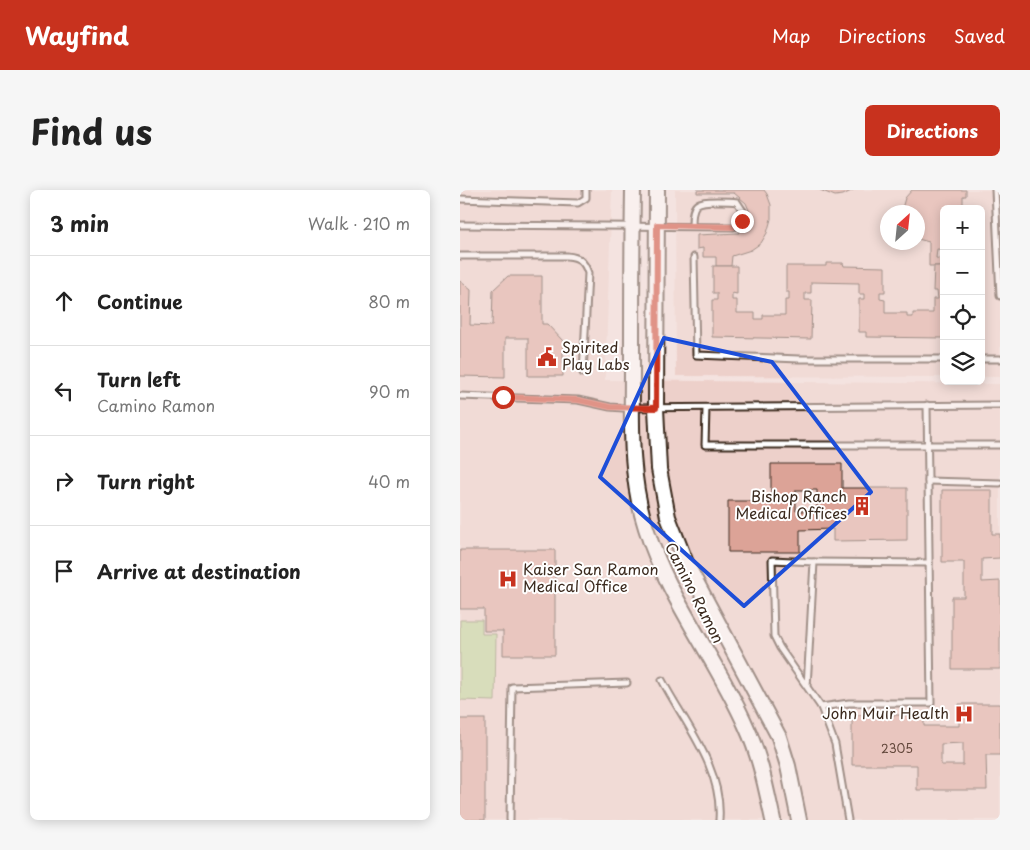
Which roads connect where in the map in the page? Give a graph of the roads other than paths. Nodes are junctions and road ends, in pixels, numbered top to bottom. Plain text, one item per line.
1 (586, 190) edge
2 (633, 190) edge
3 (657, 190) edge
4 (995, 190) edge
5 (460, 199) edge
6 (460, 225) edge
7 (633, 225) junction
8 (657, 225) junction
9 (692, 225) junction
10 (460, 256) edge
11 (694, 257) dead end
12 (1000, 296) edge
13 (940, 359) edge
14 (985, 359) edge
15 (1000, 359) edge
16 (583, 373) dead end
17 (460, 396) edge
18 (927, 405) junction
19 (1000, 405) edge
20 (632, 408) junction
21 (656, 408) junction
22 (706, 408) junction
23 (927, 445) junction
24 (1000, 445) edge
25 (928, 481) junction
26 (1000, 483) edge
27 (814, 562) junction
28 (929, 563) junction
29 (662, 680) dead end
30 (627, 683) dead end
31 (807, 687) junction
32 (821, 707) junction
33 (510, 820) edge
34 (719, 820) edge
35 (774, 820) edge
36 (799, 820) edge
37 (848, 820) edge

1 - 5 lane
2 - 7 street, Camino Ramon
3 - 8 street, Camino Ramon
4 - 12 lane
6 - 7 lane
7 - 8 lane
7 - 20 street, Camino Ramon
8 - 9 lane
8 - 21 street, Camino Ramon
9 - 9 lane
10 - 16 lane
11 - 13 lane
14 - 15 lane
17 - 20 lane
18 - 19 lane
18 - 22 lane
18 - 23 lane
20 - 21 lane
20 - 35 street, Camino Ramon
21 - 22 lane
21 - 36 street, Camino Ramon
22 - 23 lane
23 - 24 lane
23 - 25 lane
25 - 26 lane
25 - 28 lane
27 - 28 lane
27 - 31 lane
27 - 31 lane
28 - 32 lane
29 - 34 lane
30 - 33 lane
31 - 32 lane
32 - 37 lane

